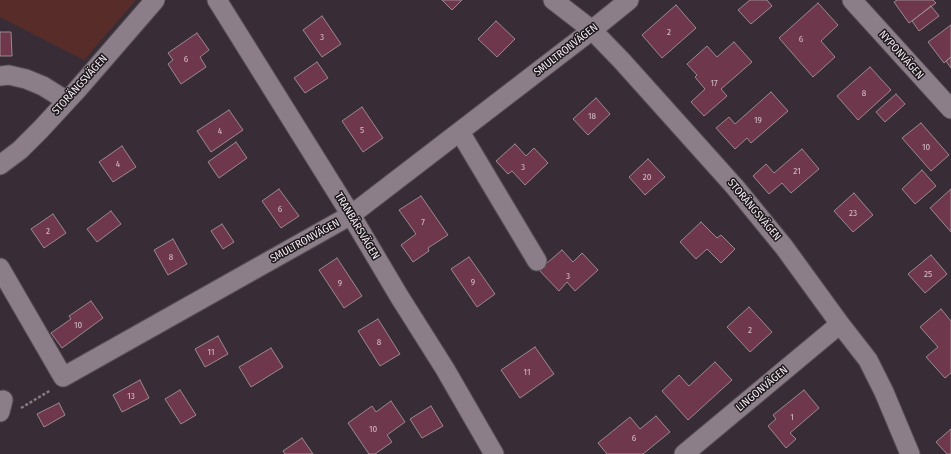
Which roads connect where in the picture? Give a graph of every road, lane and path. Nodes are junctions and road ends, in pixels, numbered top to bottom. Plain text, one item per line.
1 (155, 0) edge
2 (217, 0) edge
3 (553, 0) edge
4 (628, 0) edge
5 (852, 0) edge
6 (592, 30) junction
7 (0, 76) edge
8 (67, 101) junction
9 (951, 109) edge
10 (460, 132) junction
11 (0, 165) edge
12 (351, 215) junction
13 (537, 261) dead end
14 (0, 268) edge
15 (840, 324) junction
16 (63, 377) junction
17 (7, 407) edge
18 (494, 454) edge
19 (684, 454) edge
20 (910, 454) edge

1 - 8 street, STORÄNGSVÄGEN
2 - 12 street, TRANBÄRSVÄGEN
3 - 6 street, STORÄNGSVÄGEN
4 - 6 street, SMULTRONVÄGEN
5 - 9 street, NYPONVÄGEN
6 - 10 street, SMULTRONVÄGEN
6 - 15 street, STORÄNGSVÄGEN
7 - 8 street
8 - 11 street, STORÄNGSVÄGEN
10 - 12 street, SMULTRONVÄGEN
10 - 13 street
12 - 16 street, SMULTRONVÄGEN
12 - 18 street, TRANBÄRSVÄGEN
14 - 16 street
15 - 19 street, LINGONVÄGEN
15 - 20 street, STORÄNGSVÄGEN
16 - 17 path

